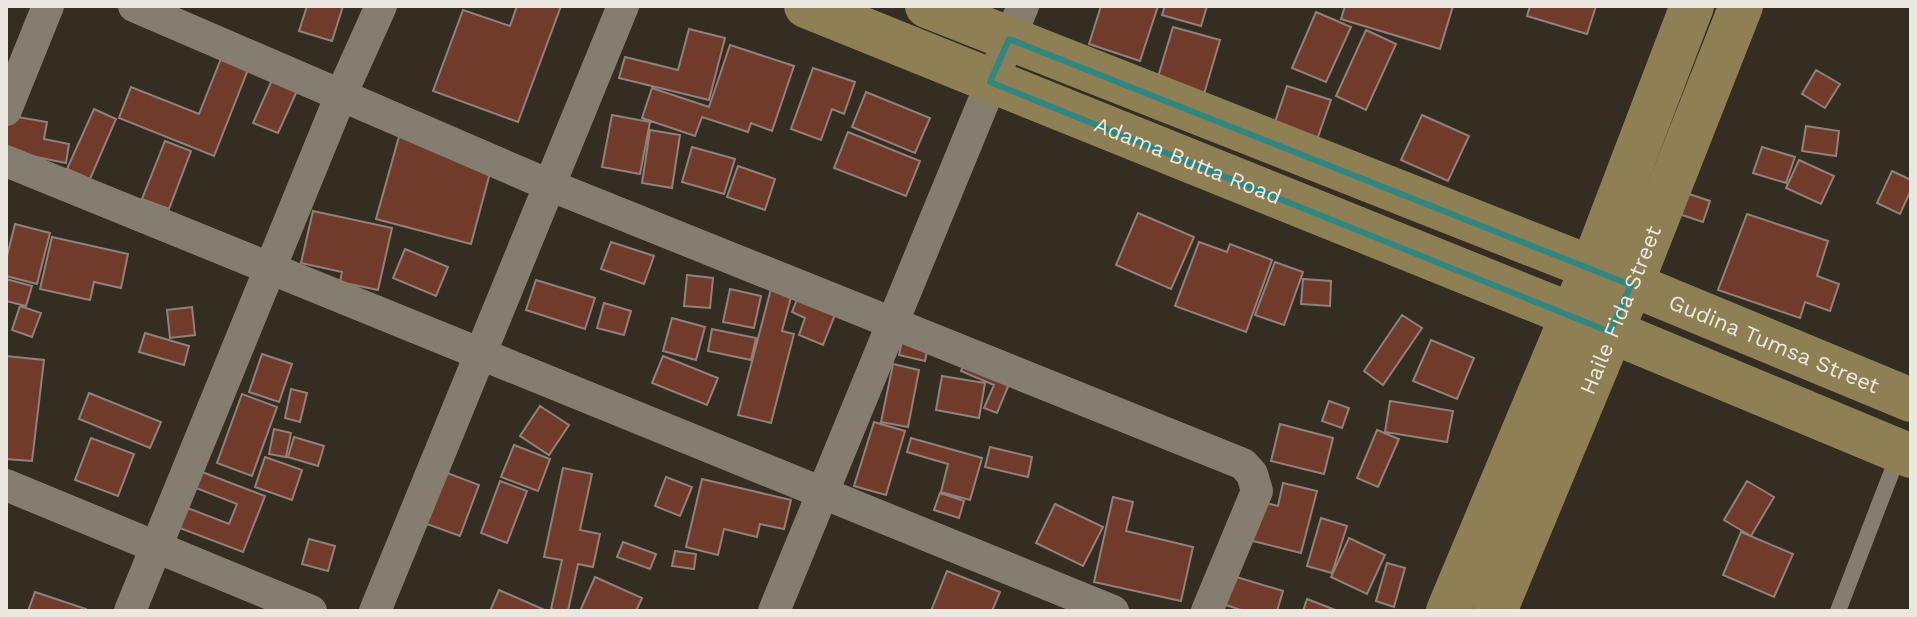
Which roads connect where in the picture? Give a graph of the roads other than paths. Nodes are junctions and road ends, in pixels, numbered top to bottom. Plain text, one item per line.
1 (48, 6) edge
2 (134, 6) edge
3 (381, 6) edge
4 (623, 6) edge
5 (806, 6) edge
6 (927, 6) edge
7 (1692, 6) edge
8 (1741, 6) edge
9 (1016, 22) edge
10 (990, 82) junction
11 (341, 95) junction
12 (6, 110) edge
13 (6, 161) edge
14 (549, 185) junction
15 (270, 268) junction
16 (1612, 277) junction
17 (893, 322) junction
18 (1591, 324) junction
19 (480, 354) junction
20 (1911, 400) edge
21 (1905, 454) edge
22 (6, 485) edge
23 (822, 493) junction
24 (156, 547) junction
25 (130, 611) edge
26 (311, 611) edge
27 (375, 611) edge
28 (774, 611) edge
29 (1113, 611) edge
30 (1207, 611) edge
31 (1448, 611) edge
32 (1495, 611) edge
33 (1838, 611) edge

1 - 12 street
2 - 11 street
3 - 11 street
4 - 14 street
5 - 10 street, Adama Butta Road
6 - 9 street
7 - 16 street, Haile Fida Street
8 - 16 street, Haile Fida Street
9 - 10 street
9 - 16 street
10 - 17 street
10 - 18 street, Adama Butta Road
11 - 14 street
11 - 15 street
13 - 15 street
14 - 17 street
14 - 19 street
15 - 19 street
15 - 24 street
16 - 18 street, Haile Fida Street
16 - 20 street, Gudina Tumsa Street
17 - 23 street
17 - 30 street
18 - 21 street
18 - 31 street, Haile Fida Street
18 - 32 street, Haile Fida Street
19 - 23 street
19 - 27 street
21 - 33 lane
22 - 24 street
23 - 28 street
23 - 29 street
24 - 25 street
24 - 26 street

